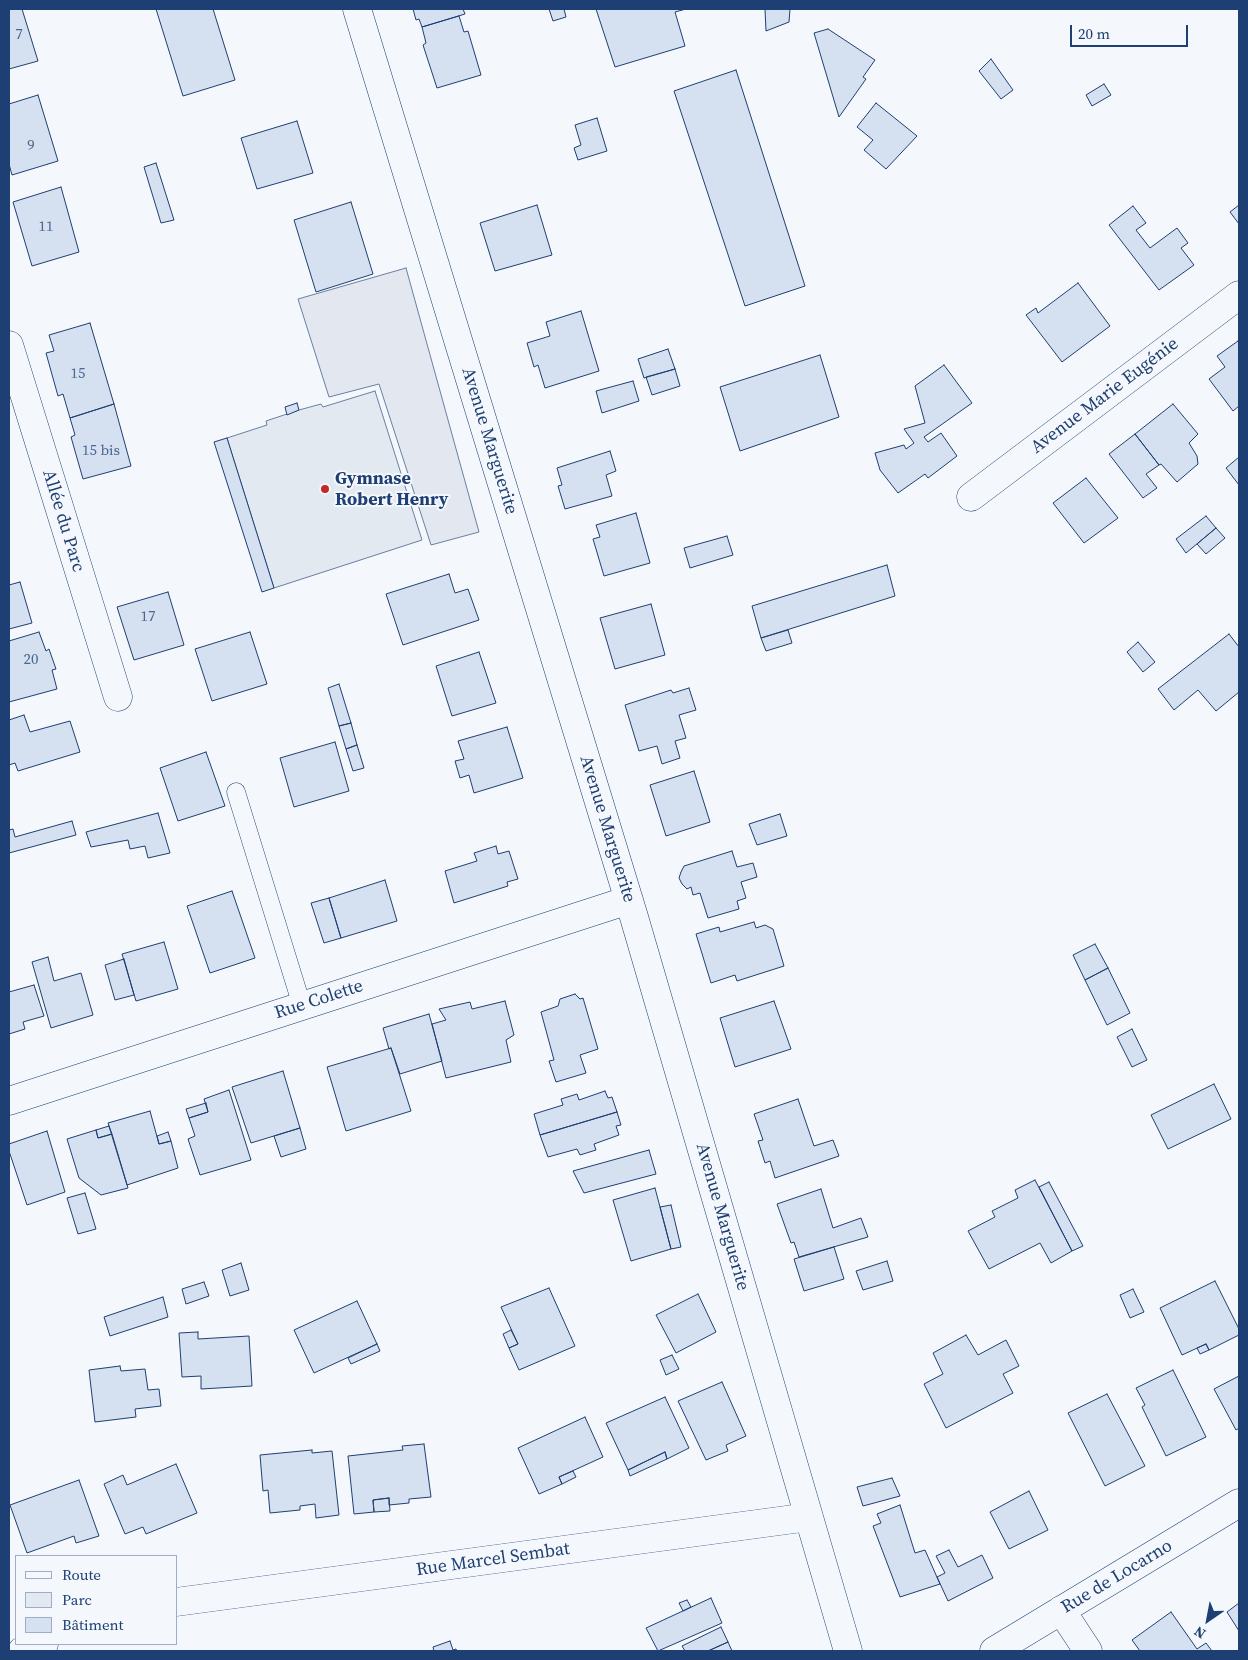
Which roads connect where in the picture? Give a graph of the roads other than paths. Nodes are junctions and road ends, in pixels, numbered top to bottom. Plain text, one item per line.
1 (357, 9) edge
2 (1239, 295) edge
3 (9, 345) edge
4 (971, 497) dead end
5 (118, 697) dead end
6 (236, 792) dead end
7 (629, 900) junction
8 (302, 1006) junction
9 (9, 1101) edge
10 (1239, 1502) edge
11 (809, 1517) junction
12 (178, 1602) edge
13 (1061, 1610) junction
14 (848, 1651) edge
15 (994, 1651) edge
16 (1088, 1651) edge

1 - 7 street, Avenue Marguerite
2 - 4 street, Avenue Marie Eugénie
3 - 5 street, Allée du Parc
6 - 8 lane
7 - 8 street, Rue Colette
7 - 11 street, Avenue Marguerite
8 - 9 street, Rue Colette
10 - 13 street, Rue de Locarno
11 - 12 street, Rue Marcel Sembat
11 - 14 street, Avenue Marguerite
13 - 15 street, Rue de Locarno
13 - 16 street

